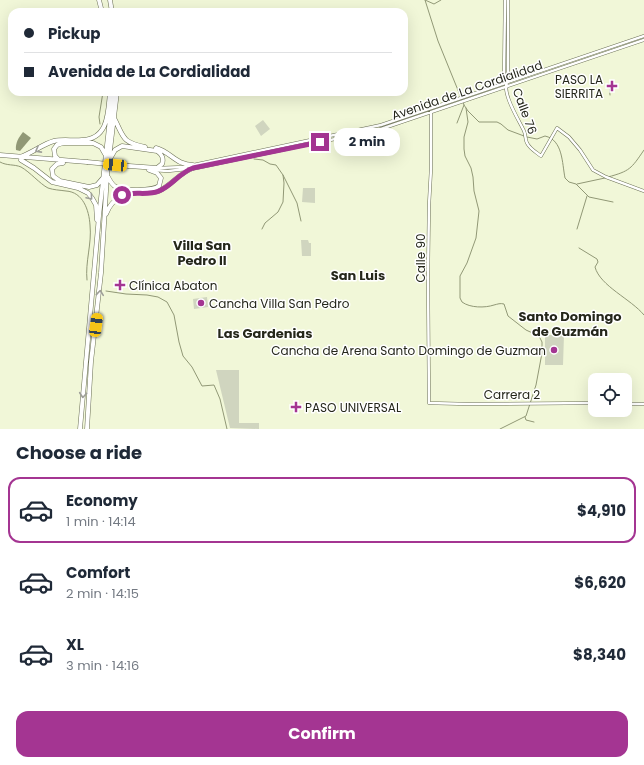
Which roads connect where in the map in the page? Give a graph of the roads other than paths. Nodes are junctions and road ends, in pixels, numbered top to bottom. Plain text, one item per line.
1 (505, 0) edge
2 (508, 0) edge
3 (644, 36) edge
4 (644, 40) edge
5 (508, 75) junction
6 (516, 79) junction
7 (506, 82) junction
8 (506, 86) junction
9 (110, 96) edge
10 (112, 96) edge
11 (116, 96) edge
12 (112, 100) junction
13 (434, 108) junction
14 (108, 109) junction
15 (431, 113) junction
16 (112, 119) junction
17 (0, 157) edge
18 (20, 158) junction
19 (107, 160) junction
20 (64, 162) junction
21 (193, 167) junction
22 (154, 169) junction
23 (106, 174) junction
24 (644, 191) edge
25 (104, 218) junction
26 (95, 272) junction
27 (429, 403) joint
28 (588, 403) edge
29 (632, 404) edge
30 (644, 404) edge
31 (80, 429) edge
32 (87, 429) edge

1 - 7 main road, Calle 76
2 - 5 main road, Calle 76
3 - 6 main road, Avenida de La Cordialidad
4 - 8 main road, Avenida de La Cordialidad
5 - 6 main road
5 - 7 main road, Calle 76
6 - 7 main road, Avenida de La Cordialidad
7 - 8 main road, Calle 76
7 - 13 main road, Avenida de La Cordialidad
8 - 15 main road, Avenida de La Cordialidad
8 - 24 main road, Calle 76
9 - 14 highway
10 - 12 highway
11 - 16 highway
12 - 14 highway
12 - 16 highway
13 - 15 main road
13 - 21 main road, Avenida de La Cordialidad
14 - 16 highway
14 -> 18 highway
15 - 21 main road, Avenida de La Cordialidad
15 - 27 main road, Calle 90
16 - 19 highway
16 - 21 highway
17 - 18 highway
18 - 20 highway
18 -> 26 highway
19 - 20 highway
19 - 22 highway
19 - 23 highway
20 - 22 highway
20 - 23 highway
21 - 22 main road, Avenida de La Cordialidad
21 - 25 highway
22 - 23 highway
23 - 25 highway
23 - 26 highway
32 -> 25 highway
26 -> 31 highway
27 - 28 main road, Carrera 2
29 - 30 main road

